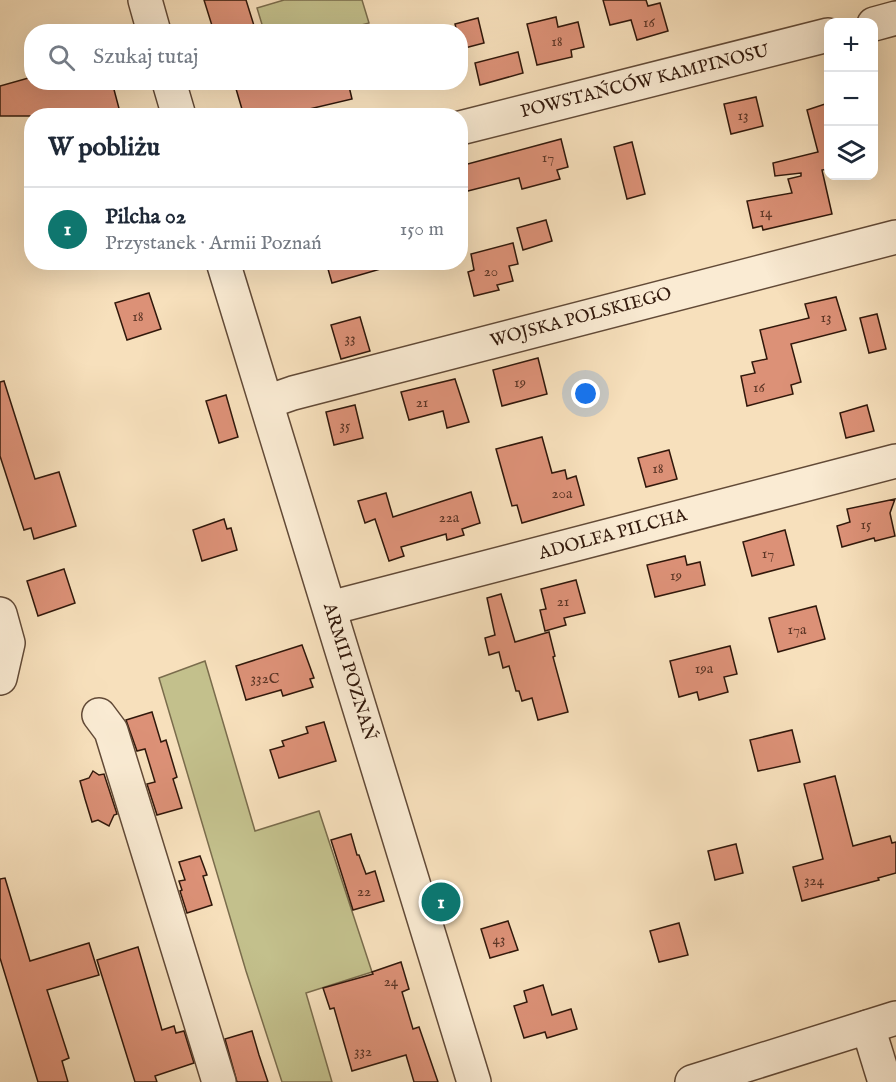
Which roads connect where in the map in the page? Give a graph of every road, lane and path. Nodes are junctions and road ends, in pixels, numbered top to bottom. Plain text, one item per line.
1 (145, 0) edge
2 (896, 18) edge
3 (878, 23) edge
4 (152, 24) edge
5 (824, 36) edge
6 (171, 90) edge
7 (177, 108) edge
8 (468, 126) edge
9 (896, 237) edge
10 (226, 270) edge
11 (267, 402) junction
12 (896, 461) edge
13 (330, 608) junction
14 (0, 614) edge
15 (0, 678) edge
16 (99, 715) dead end
17 (882, 1023) edge
18 (219, 1082) edge
19 (474, 1082) edge
20 (692, 1082) edge
21 (885, 1082) edge

1 - 4 street
2 - 3 street
5 - 8 street, POWSTAŃCÓW KAMPINOSU
6 - 7 street
9 - 11 street, WOJSKA POLSKIEGO
10 - 11 street, ARMII POZNAŃ
11 - 13 street, ARMII POZNAŃ
12 - 13 street, ADOLFA PILCHA
13 - 19 street, ARMII POZNAŃ
14 - 15 street
16 - 18 street
17 - 20 street
17 - 21 street

